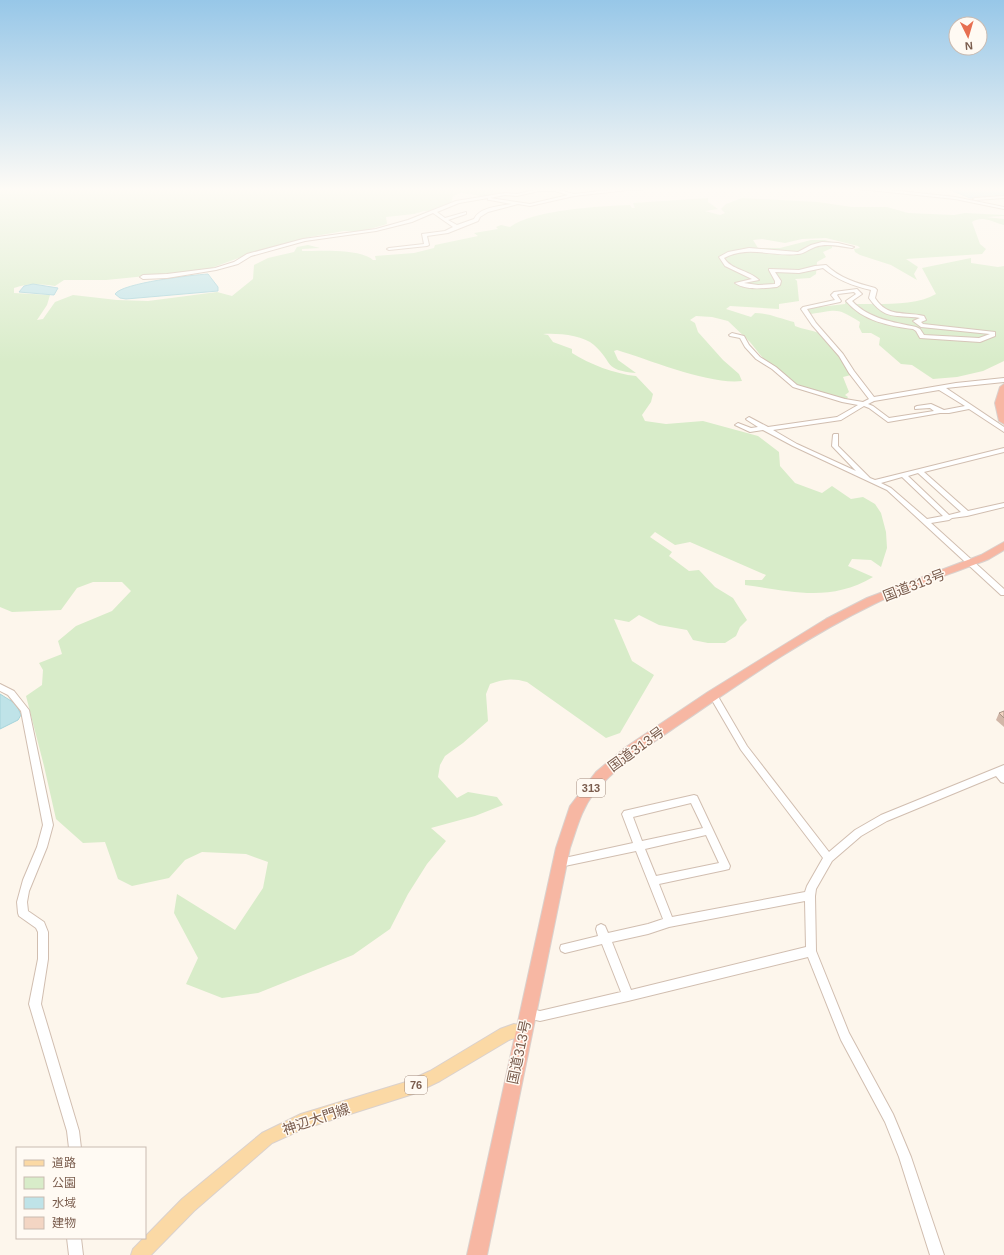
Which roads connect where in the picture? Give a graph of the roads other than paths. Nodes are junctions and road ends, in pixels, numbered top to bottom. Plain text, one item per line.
1 (284, 246) edge
2 (422, 246) edge
3 (815, 246) edge
4 (838, 246) edge
5 (852, 247) dead end
6 (389, 249) dead end
7 (144, 277) dead end
8 (732, 335) dead end
9 (1004, 380) edge
10 (1004, 387) edge
11 (941, 388) junction
12 (872, 399) junction
13 (863, 404) junction
14 (970, 407) junction
15 (917, 408) dead end
16 (937, 412) junction
17 (749, 419) dead end
18 (1004, 421) edge
19 (738, 425) dead end
20 (765, 428) junction
21 (1004, 430) edge
22 (836, 435) dead end
23 (1004, 450) edge
24 (920, 472) junction
25 (903, 475) junction
26 (872, 480) junction
27 (1004, 506) edge
28 (967, 514) junction
29 (949, 518) junction
30 (925, 522) junction
31 (1004, 545) edge
32 (970, 563) junction
33 (1004, 593) edge
34 (0, 687) edge
35 (714, 695) junction
36 (1002, 773) edge
37 (708, 831) junction
38 (638, 846) junction
39 (828, 858) junction
40 (560, 863) junction
41 (654, 881) junction
42 (810, 896) junction
43 (669, 922) junction
44 (602, 933) junction
45 (564, 948) dead end
46 (811, 950) junction
47 (628, 996) junction
48 (527, 1013) junction
49 (523, 1032) junction
50 (75, 1147) edge
51 (74, 1239) edge
52 (76, 1255) edge
53 (139, 1255) edge
54 (477, 1255) edge
55 (937, 1255) edge

1 - 7 street
2 - 6 street
3 - 12 street
4 - 5 street
8 - 13 street
9 - 11 street
10 - 18 highway
11 - 12 street
11 - 14 street
12 - 13 street
13 - 16 street
13 - 20 street
14 - 16 street
14 - 21 street
15 - 16 street
17 - 20 street
19 - 20 street
20 - 26 street
22 - 26 street
23 - 24 street
24 - 25 street
24 - 28 street
25 - 26 street
25 - 29 street
26 - 30 street
27 - 28 street
28 - 29 street
29 - 30 street
30 - 32 street
31 - 32 highway, 国道313号 / 313
32 - 33 street
32 - 35 highway, 国道313号 / 313
34 - 50 street
35 - 39 street
35 - 40 highway, 国道313号 / 313
36 - 39 street
37 - 38 street
37 - 38 street
37 - 41 street
38 - 40 street
38 - 41 street
39 - 42 street
40 - 48 highway, 国道313号 / 313
41 - 43 street
42 - 43 street
42 - 46 street
43 - 44 street
44 - 45 street
44 - 47 street
46 - 47 street
46 - 55 street
47 - 48 street
48 - 49 highway, 国道313号 / 313
49 - 53 main road, 神辺大門線 / 76
49 - 54 highway, 国道313号 / 313
51 - 52 street

